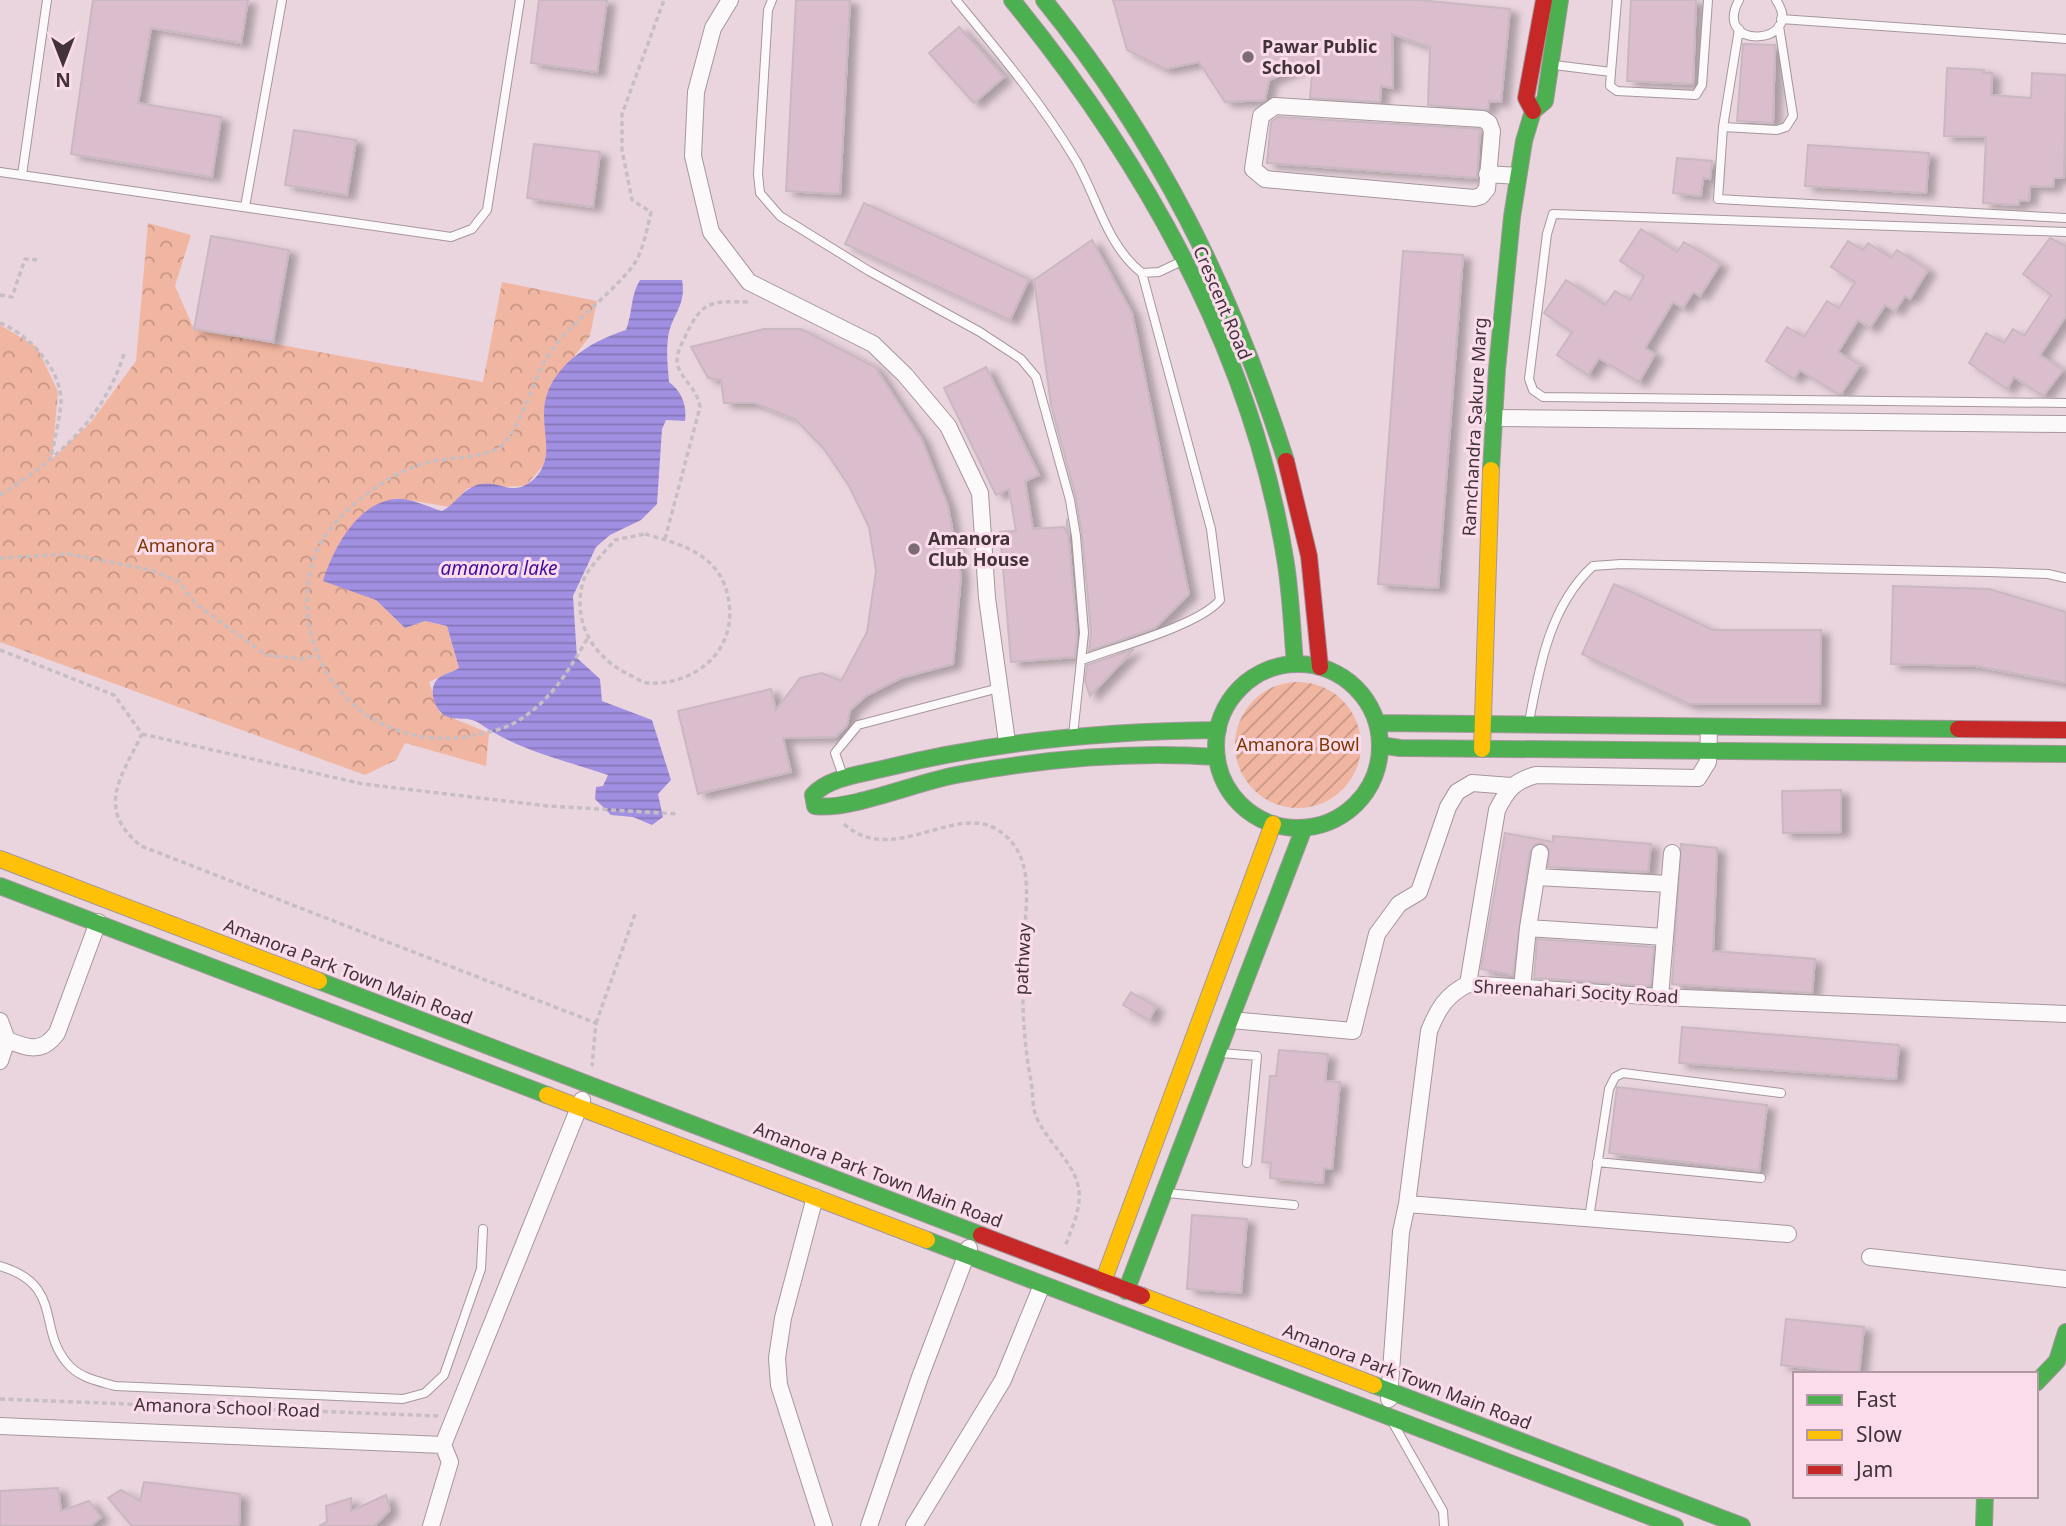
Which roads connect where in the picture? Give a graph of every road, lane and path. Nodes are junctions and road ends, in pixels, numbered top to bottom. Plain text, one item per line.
1 (47, 0) edge
2 (282, 0) edge
3 (520, 0) edge
4 (664, 0) edge
5 (730, 0) edge
6 (772, 0) edge
7 (956, 0) edge
8 (1012, 0) edge
9 (1044, 0) edge
10 (1544, 0) edge
11 (1560, 0) edge
12 (1617, 0) edge
13 (1708, 0) edge
14 (1739, 0) edge
15 (1776, 0) edge
16 (1784, 0) edge
17 (1781, 18) junction
18 (1739, 29) junction
19 (2066, 40) edge
20 (1551, 65) junction
21 (1611, 72) junction
22 (1532, 111) junction
23 (1723, 127) junction
24 (1489, 155) junction
25 (1521, 159) junction
26 (0, 172) edge
27 (1487, 174) junction
28 (22, 175) junction
29 (1518, 176) junction
30 (244, 207) junction
31 (2066, 218) edge
32 (2066, 232) edge
33 (39, 260) dead end
34 (1183, 261) junction
35 (1142, 272) junction
36 (0, 295) edge
37 (755, 302) dead end
38 (0, 323) edge
39 (124, 354) dead end
40 (2066, 403) edge
41 (1492, 418) junction
42 (2066, 424) edge
43 (51, 460) junction
44 (0, 495) edge
45 (665, 539) junction
46 (0, 558) edge
47 (2066, 578) edge
48 (587, 639) junction
49 (0, 650) edge
50 (317, 655) junction
51 (1082, 660) junction
52 (1294, 664) junction
53 (1320, 667) junction
54 (999, 688) junction
55 (1377, 723) junction
56 (1483, 725) junction
57 (1529, 725) junction
58 (1596, 726) junction
59 (1709, 727) junction
60 (1218, 730) junction
61 (2066, 730) edge
62 (142, 734) junction
63 (1073, 735) junction
64 (1007, 742) junction
65 (1380, 745) junction
66 (1482, 749) junction
67 (1594, 750) junction
68 (1709, 751) junction
69 (2066, 754) edge
70 (1217, 757) junction
71 (1593, 775) junction
72 (844, 779) junction
73 (1511, 786) junction
74 (829, 810) junction
75 (678, 814) dead end
76 (1273, 824) junction
77 (1304, 828) junction
78 (1540, 853) dead end
79 (1672, 853) dead end
80 (0, 859) edge
81 (1536, 877) junction
82 (1669, 884) junction
83 (0, 886) edge
84 (635, 914) dead end
85 (98, 922) junction
86 (1528, 928) junction
87 (1665, 937) junction
88 (1468, 984) junction
89 (1522, 988) junction
90 (1660, 997) junction
91 (2066, 1014) edge
92 (1231, 1020) junction
93 (0, 1021) edge
94 (596, 1023) junction
95 (7, 1041) junction
96 (1218, 1052) junction
97 (0, 1061) edge
98 (590, 1085) junction
99 (1781, 1093) dead end
100 (579, 1107) junction
101 (1597, 1162) junction
102 (1247, 1163) dead end
103 (1761, 1178) dead end
104 (1164, 1193) junction
105 (815, 1197) junction
106 (1407, 1204) junction
107 (1294, 1206) dead end
108 (1588, 1218) junction
109 (483, 1229) dead end
110 (975, 1233) junction
111 (1788, 1234) dead end
112 (966, 1255) junction
113 (1870, 1257) dead end
114 (1059, 1265) junction
115 (0, 1266) edge
116 (2066, 1279) edge
117 (1103, 1282) junction
118 (1042, 1284) junction
119 (1126, 1291) junction
120 (2066, 1332) edge
121 (2064, 1354) edge
122 (2038, 1382) edge
123 (1388, 1390) junction
124 (0, 1399) edge
125 (453, 1417) junction
126 (1391, 1418) junction
127 (0, 1426) edge
128 (443, 1444) junction
129 (1984, 1498) edge
130 (431, 1526) edge
131 (824, 1526) edge
132 (869, 1526) edge
133 (914, 1526) edge
134 (1444, 1526) edge
135 (1675, 1526) edge
136 (1742, 1526) edge
137 (1984, 1526) edge

1 - 28 lane
2 - 30 lane
3 - 30 lane
4 - 50 path
5 - 54 street
6 - 51 lane
7 - 35 lane
8 - 34 main road, Crescent Road
9 - 53 main road, Crescent Road
10 - 22 main road, Ramchandra Sakure Marg
11 - 20 main road, Ramchandra Sakure Marg
12 - 21 lane
13 - 21 lane
14 - 18 lane
15 - 17 lane
16 - 17 lane
17 - 18 lane
17 - 19 lane
17 - 23 lane
18 - 23 lane
20 - 21 lane
20 - 22 main road, Ramchandra Sakure Marg
22 - 25 main road, Ramchandra Sakure Marg
23 - 31 lane
24 - 25 street
24 - 27 street
24 - 27 street
25 - 29 main road, Ramchandra Sakure Marg
26 - 28 lane
27 - 29 street
28 - 30 lane
29 - 41 main road, Ramchandra Sakure Marg
32 - 40 lane
33 - 36 path
34 - 35 lane
34 - 52 main road, Crescent Road
35 - 51 lane
37 - 45 path
38 - 43 path
39 - 43 path
41 - 42 street
41 - 56 main road, Ramchandra Sakure Marg
43 - 44 path
45 - 48 path
45 - 48 path
46 - 50 path
47 - 57 lane
48 - 50 path
49 - 62 path
51 - 63 lane
52 - 53 main road
52 - 60 main road
53 - 55 main road
54 - 64 street
54 - 72 lane
55 - 56 main road
55 - 65 main road
56 - 57 main road
56 - 66 main road, Ramchandra Sakure Marg
57 - 58 main road
58 - 59 main road
58 - 67 street
59 - 61 main road
59 - 68 street
60 - 63 main road
60 - 70 main road
62 - 75 path
62 - 94 path
63 - 64 main road
64 - 72 main road
65 - 66 main road
65 - 77 main road
66 - 67 main road
67 - 68 main road
67 - 71 street
68 - 69 main road
68 - 71 street
70 - 74 main road
70 - 76 main road
71 - 73 street
72 - 74 main road
73 - 88 street
73 - 92 street
74 - 114 path, pathway
76 - 77 main road
76 - 117 main road
77 - 92 main road
78 - 81 street
79 - 82 street
80 - 98 main road, Amanora Park Town Main Road
81 - 82 street
81 - 86 street
82 - 87 street
83 - 85 main road
84 - 94 path
85 - 95 street
85 - 100 main road
86 - 87 street
86 - 89 street
87 - 90 street
88 - 89 street, Shreenahari Socity Road
88 - 106 street, Shreenahari Socity Road
89 - 90 street, Shreenahari Socity Road
90 - 91 street, Shreenahari Socity Road
92 - 96 main road
93 - 95 street
94 - 98 path
95 - 97 street
96 - 102 lane
96 - 104 main road
98 - 100 street
98 - 110 main road, Amanora Park Town Main Road
99 - 101 lane
100 - 105 main road
100 - 125 street
101 - 103 lane
101 - 108 lane
104 - 107 lane
104 - 119 main road
105 - 112 main road
105 - 131 street
106 - 108 street
106 - 123 street, Shreenahari Socity Road
108 - 111 street
109 - 115 lane
110 - 112 street
110 - 114 main road, Amanora Park Town Main Road
112 - 118 main road
112 - 132 street
113 - 116 street
114 - 117 main road, Amanora Park Town Main Road
117 - 119 main road, Amanora Park Town Main Road
118 - 126 main road
118 - 133 street
119 - 123 main road, Amanora Park Town Main Road
120 - 121 main road
121 - 122 main road
123 - 126 street, Shreenahari Socity Road
123 - 136 main road, Amanora Park Town Main Road
124 - 125 path, Amanora School Road
125 - 128 street
126 - 134 lane
126 - 135 main road
127 - 128 street, Amanora School Road
128 - 130 street
129 - 137 main road

